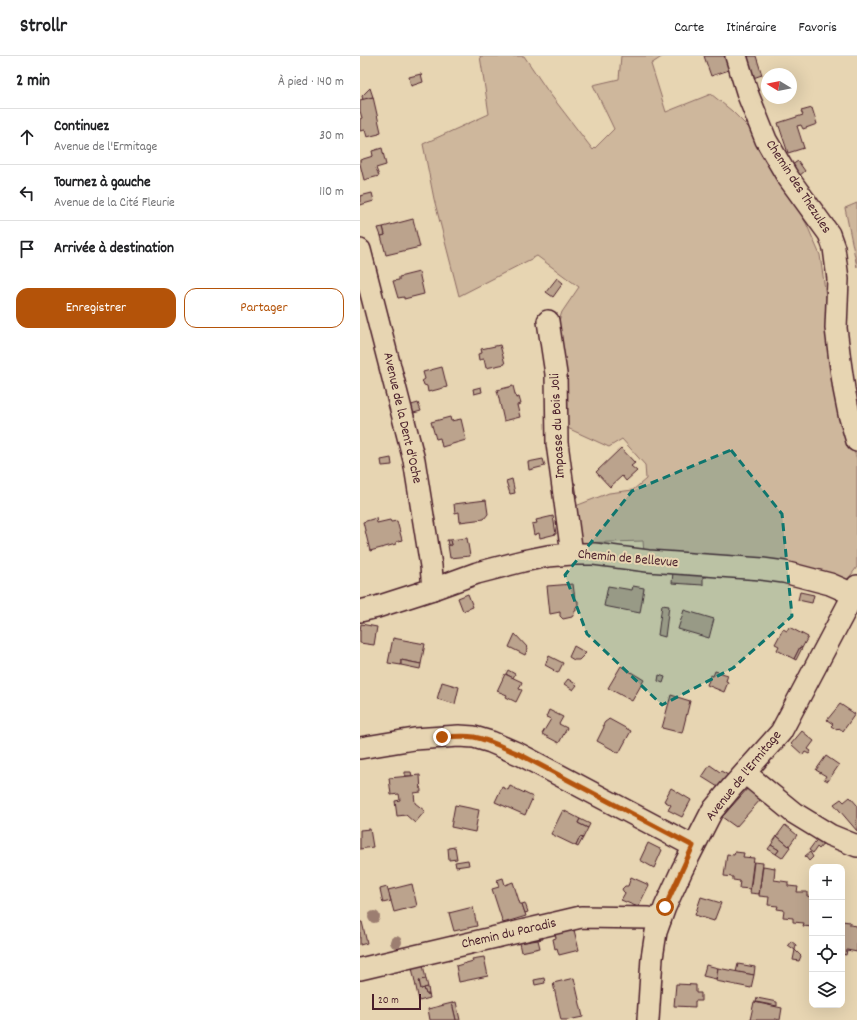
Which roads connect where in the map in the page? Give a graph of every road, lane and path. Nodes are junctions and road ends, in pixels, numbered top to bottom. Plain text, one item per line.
1 (736, 56) edge
2 (360, 250) edge
3 (548, 322) dead end
4 (857, 441) edge
5 (572, 554) junction
6 (433, 589) junction
7 (855, 590) edge
8 (360, 611) edge
9 (360, 748) edge
10 (745, 773) junction
11 (693, 846) junction
12 (857, 846) edge
13 (660, 920) junction
14 (360, 969) edge
15 (648, 1020) edge

1 - 4 street, Chemin des Thezules
2 - 6 street, Avenue de la Dent d'Oche
3 - 5 street, Impasse du Bois Joli
5 - 6 street, Chemin de Bellevue
5 - 7 street, Chemin de Bellevue
6 - 8 street, Chemin de Bellevue
7 - 10 street, Avenue de l'Ermitage
9 - 11 street
10 - 11 street, Avenue de l'Ermitage
10 - 12 street
11 - 13 street, Avenue de l'Ermitage
13 - 14 street, Chemin du Paradis
13 - 15 street, Avenue de l'Ermitage

